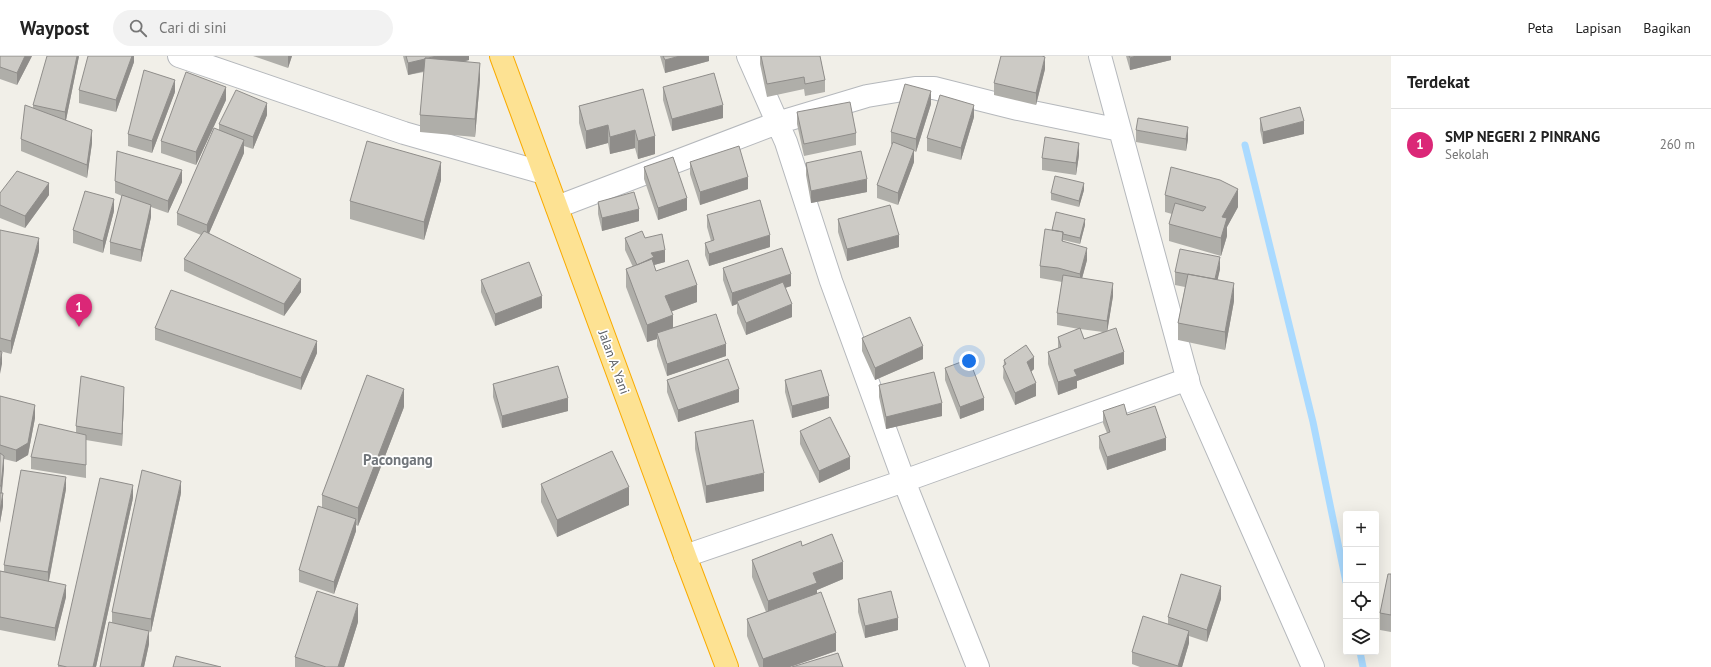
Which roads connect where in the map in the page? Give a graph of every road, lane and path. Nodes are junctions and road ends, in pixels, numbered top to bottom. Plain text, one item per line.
1 (179, 56) edge
2 (501, 56) edge
3 (748, 56) edge
4 (1100, 56) edge
5 (777, 123) junction
6 (1120, 130) junction
7 (544, 173) junction
8 (557, 207) junction
9 (1188, 379) junction
10 (904, 481) junction
11 (685, 556) junction
12 (727, 667) edge
13 (978, 667) edge
14 (1313, 667) edge

1 - 7 street
2 - 7 highway, Jalan A. Yani
3 - 5 street
4 - 6 street
5 - 6 street
5 - 8 street
5 - 10 street
6 - 9 street
7 - 8 highway, Jalan A. Yani
8 - 11 highway, Jalan A. Yani
9 - 10 street
9 - 14 street
10 - 11 street
10 - 13 street
11 - 12 highway, Jalan A. Yani

